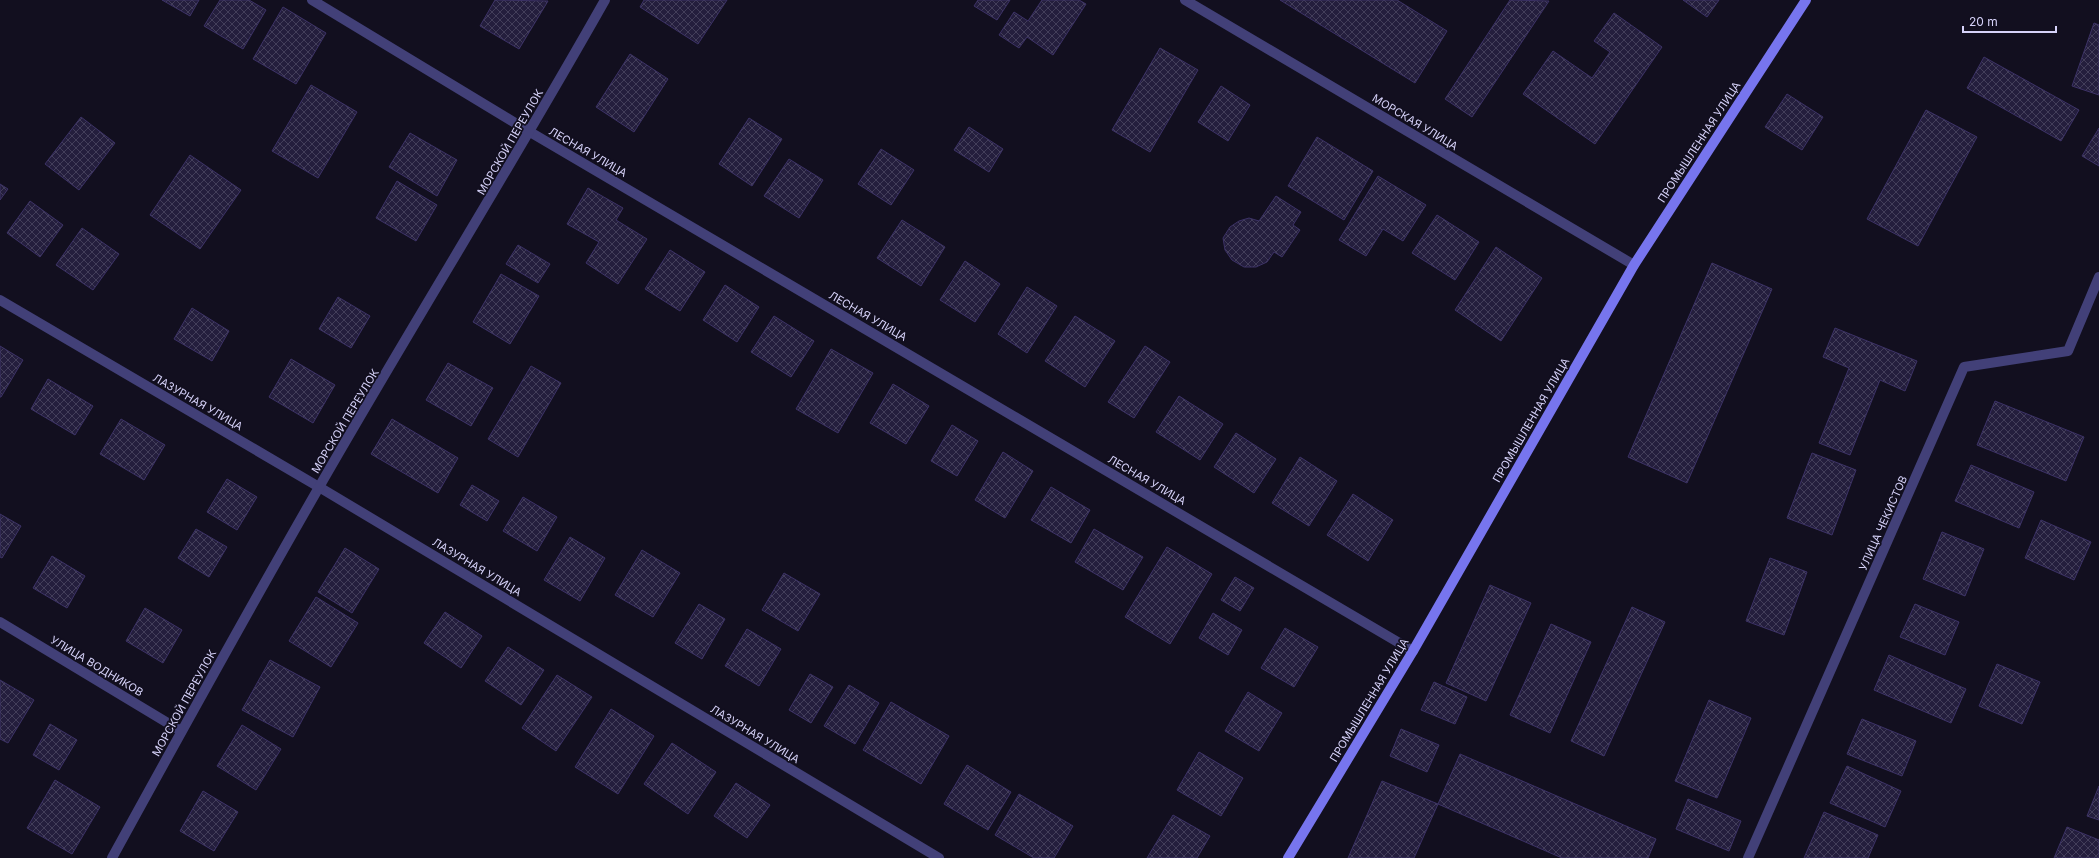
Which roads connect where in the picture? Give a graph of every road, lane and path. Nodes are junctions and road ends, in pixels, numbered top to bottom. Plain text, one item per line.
1 (312, 0) edge
2 (605, 0) edge
3 (1185, 0) edge
4 (1806, 0) edge
5 (530, 132) junction
6 (1634, 265) junction
7 (2099, 277) edge
8 (0, 300) edge
9 (319, 487) junction
10 (0, 622) edge
11 (1413, 651) junction
12 (181, 731) junction
13 (112, 858) edge
14 (939, 858) edge
15 (1288, 858) edge
16 (1748, 858) edge

1 - 5 street, ЛЕСНАЯ УЛИЦА
2 - 5 street, МОРСКОЙ ПЕРЕУЛОК
3 - 6 street, МОРСКАЯ УЛИЦА
4 - 6 street, ПРОМЫШЛЕННАЯ УЛИЦА
5 - 9 street, МОРСКОЙ ПЕРЕУЛОК
5 - 11 street, ЛЕСНАЯ УЛИЦА
6 - 11 street, ПРОМЫШЛЕННАЯ УЛИЦА
7 - 16 street, УЛИЦА ЧЕКИСТОВ
8 - 9 street, ЛАЗУРНАЯ УЛИЦА
9 - 12 street, МОРСКОЙ ПЕРЕУЛОК
9 - 14 street, ЛАЗУРНАЯ УЛИЦА
10 - 12 street, УЛИЦА ВОДНИКОВ
11 - 15 street, ПРОМЫШЛЕННАЯ УЛИЦА
12 - 13 street, МОРСКОЙ ПЕРЕУЛОК

